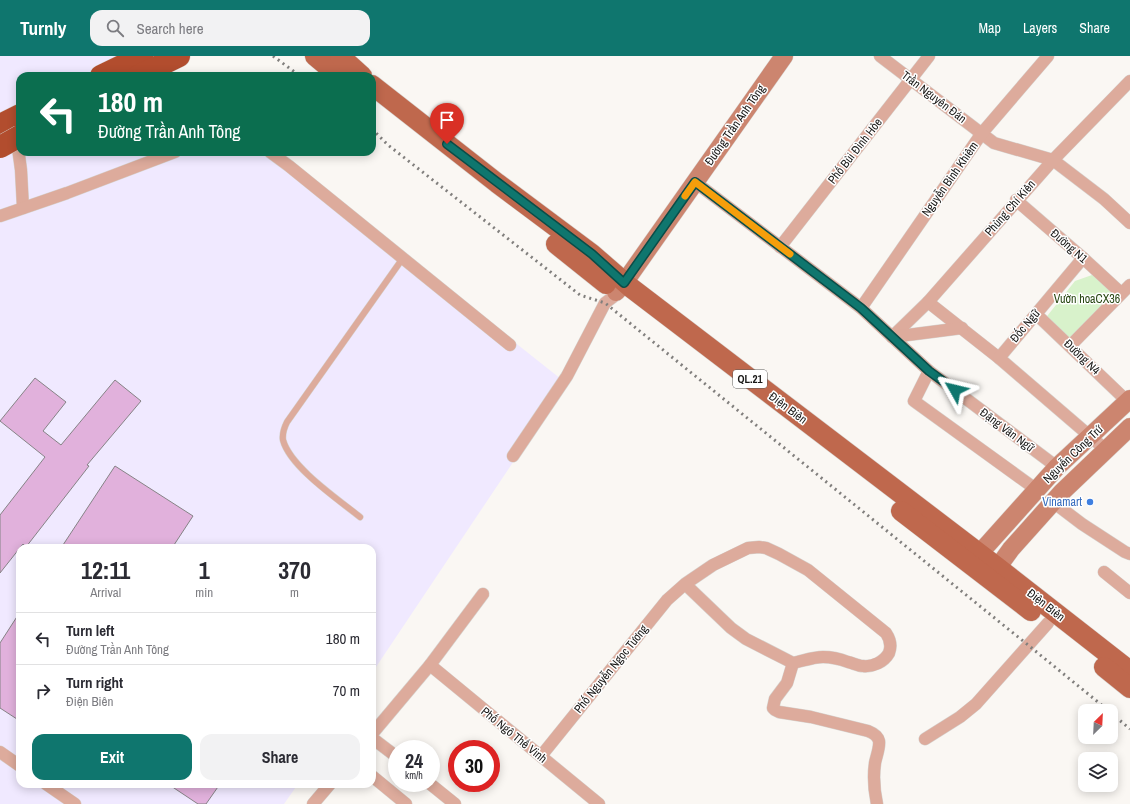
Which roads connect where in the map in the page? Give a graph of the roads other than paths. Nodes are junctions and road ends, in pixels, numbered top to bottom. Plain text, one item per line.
1 (142, 56) edge
2 (179, 56) edge
3 (315, 56) edge
4 (340, 56) edge
5 (784, 56) edge
6 (880, 56) edge
7 (929, 56) edge
8 (1048, 56) edge
9 (109, 72) edge
10 (146, 72) edge
11 (334, 72) edge
12 (358, 72) edge
13 (911, 79) junction
14 (1130, 81) edge
15 (376, 88) edge
16 (376, 106) edge
17 (16, 117) edge
18 (0, 125) edge
19 (0, 130) edge
20 (982, 133) junction
21 (16, 138) edge
22 (16, 146) edge
23 (0, 147) edge
24 (19, 156) edge
25 (164, 156) edge
26 (275, 156) edge
27 (1053, 160) junction
28 (695, 182) junction
29 (1016, 200) junction
30 (23, 208) junction
31 (0, 216) edge
32 (1128, 217) edge
33 (780, 247) junction
34 (403, 258) junction
35 (1083, 258) junction
36 (620, 287) junction
37 (1126, 289) edge
38 (928, 302) junction
39 (861, 308) junction
40 (1036, 314) junction
41 (962, 328) junction
42 (892, 337) junction
43 (510, 345) dead end
44 (1070, 346) junction
45 (999, 358) junction
46 (929, 371) junction
47 (1129, 400) edge
48 (1130, 427) edge
49 (1090, 436) junction
50 (1106, 450) junction
51 (513, 456) dead end
52 (1057, 467) junction
53 (1037, 490) junction
54 (1053, 502) junction
55 (360, 517) dead end
56 (1130, 554) edge
57 (975, 559) junction
58 (1104, 572) dead end
59 (993, 573) junction
60 (685, 584) junction
61 (1130, 593) edge
62 (483, 594) dead end
63 (1048, 623) junction
64 (793, 663) junction
65 (430, 665) junction
66 (1130, 671) edge
67 (1130, 688) edge
68 (376, 729) edge
69 (925, 739) dead end
70 (376, 741) edge
71 (388, 750) edge
72 (0, 752) edge
73 (541, 756) junction
74 (16, 763) edge
75 (376, 779) edge
76 (52, 788) edge
77 (327, 788) edge
78 (440, 792) edge
79 (75, 804) edge
80 (313, 804) edge
81 (406, 804) edge
82 (455, 804) edge
83 (599, 804) edge
84 (877, 804) edge

1 - 9 highway
2 - 10 highway
3 - 11 main road
4 - 12 main road
5 - 28 street, Đường Trần Anh Tông
6 - 13 street, Trần Nguyên Đán
7 - 13 street, Phố Bùi Đình Hòe
8 - 20 street, Nguyễn Bỉnh Khiêm
13 - 20 street, Trần Nguyên Đán
13 - 33 street, Phố Bùi Đình Hòe
14 - 27 street, Phùng Chí Kiên
15 - 36 main road, Điện Biên / QL.21
16 - 36 main road, Điện Biên / QL.21
17 - 18 highway
19 - 22 street
20 - 27 street, Trần Nguyên Đán
20 - 39 street, Nguyễn Bỉnh Khiêm
21 - 23 highway, bridge
24 - 30 street
25 - 30 street
26 - 34 street
27 - 29 street, Phùng Chí Kiên
27 - 32 street, Trần Nguyên Đán
28 - 33 street, Đặng Văn Ngữ
28 - 36 street, Đường Trần Anh Tông
29 - 35 street, Đường N1
29 - 38 street, Phùng Chí Kiên
30 - 31 street
33 - 39 street, Đặng Văn Ngữ
34 - 43 street
34 - 55 lane
35 - 37 street, Đường N1
35 - 40 street, Đốc Ngữ
36 - 51 street
36 - 57 main road, Điện Biên / QL.21
37 - 44 street
38 - 41 street
38 - 42 street, Phùng Chí Kiên
39 - 42 street, Đặng Văn Ngữ
40 - 44 street, Đường N4
40 - 45 street, Đốc Ngữ
41 - 42 street
41 - 45 street
42 - 46 street, Đặng Văn Ngữ
44 - 47 street, Đường N4
45 - 49 street
46 - 52 street, Đặng Văn Ngữ
46 - 53 street
47 - 49 street, Nguyễn Công Trứ
48 - 50 street, Nguyễn Công Trứ
49 - 50 street
49 - 52 street, Nguyễn Công Trứ
50 - 54 street, Nguyễn Công Trứ
52 - 53 street, Nguyễn Công Trứ
53 - 57 street, Nguyễn Công Trứ
54 - 56 street
54 - 59 street, Nguyễn Công Trứ
57 - 59 main road, Điện Biên / QL.21
58 - 61 street
59 - 63 main road, Điện Biên / QL.21
59 - 66 main road, Điện Biên / QL.21
60 - 64 street
60 - 64 street, Phố Nguyễn Ngọc Tương
60 - 73 street, Phố Nguyễn Ngọc Tương
62 - 65 street
63 - 67 main road, Điện Biên / QL.21
63 - 69 street
64 - 84 street
65 - 68 street
65 - 73 street, Phố Ngô Thế Vinh
70 - 71 street
72 - 74 street
73 - 83 street, Phố Ngô Thế Vinh
75 - 81 street
76 - 79 street
77 - 80 street
78 - 82 street

